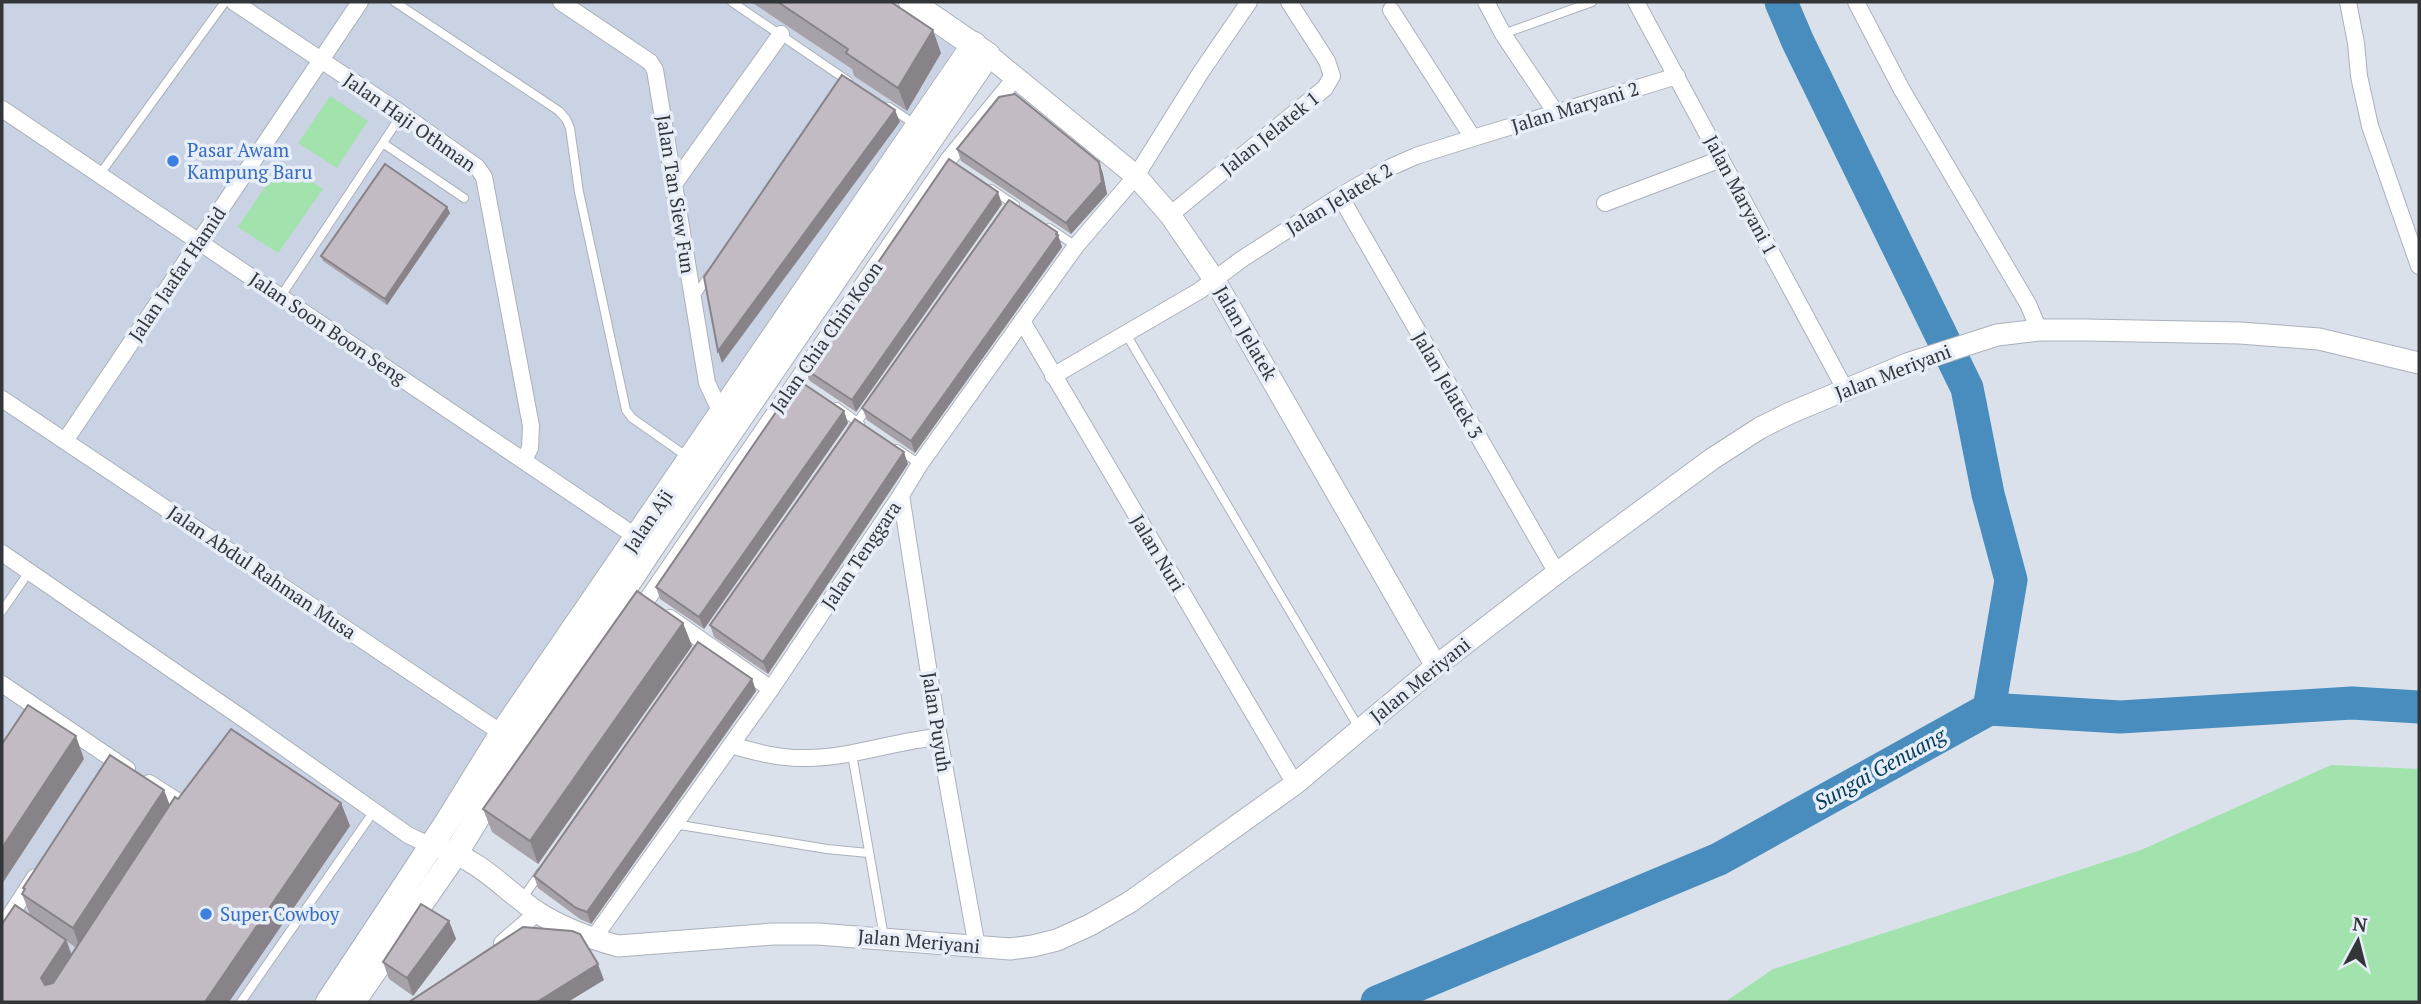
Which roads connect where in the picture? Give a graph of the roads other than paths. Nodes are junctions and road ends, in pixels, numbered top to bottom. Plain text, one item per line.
1 (225, 2) edge
2 (234, 2) edge
3 (360, 2) edge
4 (395, 2) edge
5 (561, 2) edge
6 (732, 2) edge
7 (911, 2) edge
8 (1249, 2) edge
9 (1289, 2) edge
10 (1486, 2) edge
11 (1592, 2) edge
12 (1636, 2) edge
13 (1856, 2) edge
14 (2348, 2) edge
15 (1391, 10) dead end
16 (781, 34) junction
17 (1503, 34) junction
18 (981, 49) junction
19 (320, 60) junction
20 (1677, 76) junction
21 (843, 77) junction
22 (1014, 78) junction
23 (853, 84) edge
24 (835, 88) edge
25 (886, 105) edge
26 (2, 109) edge
27 (1556, 113) junction
28 (402, 114) junction
29 (923, 136) junction
30 (1473, 138) junction
31 (384, 144) junction
32 (1721, 159) junction
33 (953, 164) junction
34 (100, 174) junction
35 (1136, 176) junction
36 (980, 182) edge
37 (674, 184) junction
38 (1340, 196) junction
39 (464, 198) dead end
40 (1011, 203) junction
41 (1605, 203) dead end
42 (1022, 210) edge
43 (1004, 214) edge
44 (1170, 215) junction
45 (1044, 225) edge
46 (200, 241) junction
47 (1076, 246) junction
48 (716, 266) edge
49 (2419, 266) edge
50 (1214, 279) junction
51 (281, 296) junction
52 (693, 299) junction
53 (1022, 321) junction
54 (2039, 330) junction
55 (1126, 334) junction
56 (2419, 363) edge
57 (1053, 376) junction
58 (1846, 389) junction
59 (2, 399) edge
60 (873, 400) edge
61 (827, 401) edge
62 (729, 418) junction
63 (858, 421) junction
64 (868, 429) edge
65 (850, 432) edge
66 (65, 442) junction
67 (889, 443) edge
68 (524, 460) junction
69 (698, 464) junction
70 (920, 464) junction
71 (901, 495) junction
72 (644, 542) junction
73 (2, 553) edge
74 (29, 572) junction
75 (1557, 573) junction
76 (628, 588) junction
77 (2, 611) edge
78 (1436, 666) junction
79 (2, 684) edge
80 (771, 689) junction
81 (1359, 728) junction
82 (939, 737) junction
83 (512, 739) junction
84 (731, 745) junction
85 (852, 754) junction
86 (1294, 784) junction
87 (201, 785) edge
88 (374, 811) junction
89 (674, 824) junction
90 (431, 846) junction
91 (456, 853) junction
92 (868, 853) junction
93 (545, 866) edge
94 (41, 868) edge
95 (530, 906) junction
96 (2, 928) edge
97 (885, 938) junction
98 (593, 939) junction
99 (977, 947) junction
100 (487, 954) edge
101 (241, 1002) edge
102 (328, 1002) edge
103 (353, 1002) edge

1 - 34 lane
2 - 19 street, Jalan Haji Othman
3 - 19 street, Jalan Jaafar Hamid
4 - 69 lane
5 - 37 street, Jalan Tan Siew Fun
6 - 16 lane
7 - 18 main road
8 - 35 street
9 - 44 street, Jalan Jelatek 1
10 - 17 street
11 - 17 lane
12 - 20 street, Jalan Maryani 1
13 - 54 street
14 - 49 street
15 - 30 street
16 - 21 lane
16 - 37 street
17 - 27 street
18 - 22 street, Jalan Jelatek
18 - 29 main road, Jalan Aji
19 - 28 street, Jalan Haji Othman
19 - 46 street, Jalan Jaafar Hamid
20 - 27 street, Jalan Maryani 2
20 - 32 street, Jalan Maryani 1
21 - 23 lane
21 - 24 lane
22 - 33 street, Jalan Chia Chin Koon
22 - 35 street, Jalan Jelatek
25 - 29 lane
26 - 34 street, Jalan Soon Boon Seng
27 - 30 street, Jalan Maryani 2
28 - 31 lane
28 - 68 street, Jalan Haji Othman
29 - 33 street
29 - 62 main road, Jalan Aji
30 - 38 street, Jalan Jelatek 2
31 - 39 lane
31 - 51 lane
32 - 41 street
32 - 58 street, Jalan Maryani 1
33 - 76 street, Jalan Chia Chin Koon
34 - 46 street, Jalan Soon Boon Seng
35 - 44 street, Jalan Jelatek
35 - 47 street, Jalan Tenggara
36 - 40 lane
37 - 52 street, Jalan Tan Siew Fun
38 - 50 street, Jalan Jelatek 2
38 - 75 street, Jalan Jelatek 3
40 - 42 lane
40 - 43 lane
44 - 50 street, Jalan Jelatek
45 - 47 lane
46 - 51 street, Jalan Soon Boon Seng
46 - 66 street, Jalan Jaafar Hamid
47 - 53 street, Jalan Tenggara
48 - 52 lane
50 - 55 street, Jalan Jelatek 2
50 - 78 street, Jalan Jelatek
51 - 68 street, Jalan Soon Boon Seng
52 - 62 street, Jalan Tan Siew Fun
53 - 57 street, Jalan Nuri
53 - 70 street, Jalan Tenggara
54 - 56 street, Jalan Meriyani
54 - 58 street, Jalan Meriyani
55 - 57 street, Jalan Jelatek 2
55 - 81 lane
57 - 86 street, Jalan Nuri
58 - 75 street, Jalan Meriyani
59 - 66 street, Jalan Abdul Rahman Musa
60 - 63 lane
61 - 63 lane
62 - 69 main road, Jalan Aji
63 - 64 lane
63 - 65 lane
66 - 83 street, Jalan Abdul Rahman Musa
67 - 70 lane
68 - 72 street, Jalan Soon Boon Seng
69 - 72 main road, Jalan Aji
70 - 71 street, Jalan Tenggara
71 - 80 street, Jalan Tenggara
71 - 82 street, Jalan Puyuh
72 - 76 main road, Jalan Aji
73 - 74 street
74 - 77 lane
74 - 88 street
75 - 78 street, Jalan Meriyani
76 - 80 street
76 - 83 main road, Jalan Aji
78 - 81 street, Jalan Meriyani
79 - 87 street
80 - 84 street, Jalan Tenggara
81 - 86 street, Jalan Meriyani
82 - 85 street
82 - 99 street, Jalan Puyuh
83 - 90 main road, Jalan Aji
83 - 91 main road, Jalan Aji
84 - 85 street
84 - 89 street, Jalan Tenggara
85 - 92 lane
86 - 99 street, Jalan Meriyani
88 - 90 street
88 - 101 lane
89 - 92 lane
89 - 98 street, Jalan Tenggara
90 - 91 street, Jalan Meriyani
90 - 102 main road, Jalan Aji
91 - 95 street, Jalan Meriyani
91 - 103 main road, Jalan Aji
92 - 97 lane
93 - 95 lane
94 - 96 street
95 - 98 street, Jalan Meriyani
95 - 100 street
97 - 98 street, Jalan Meriyani
97 - 99 street, Jalan Meriyani

